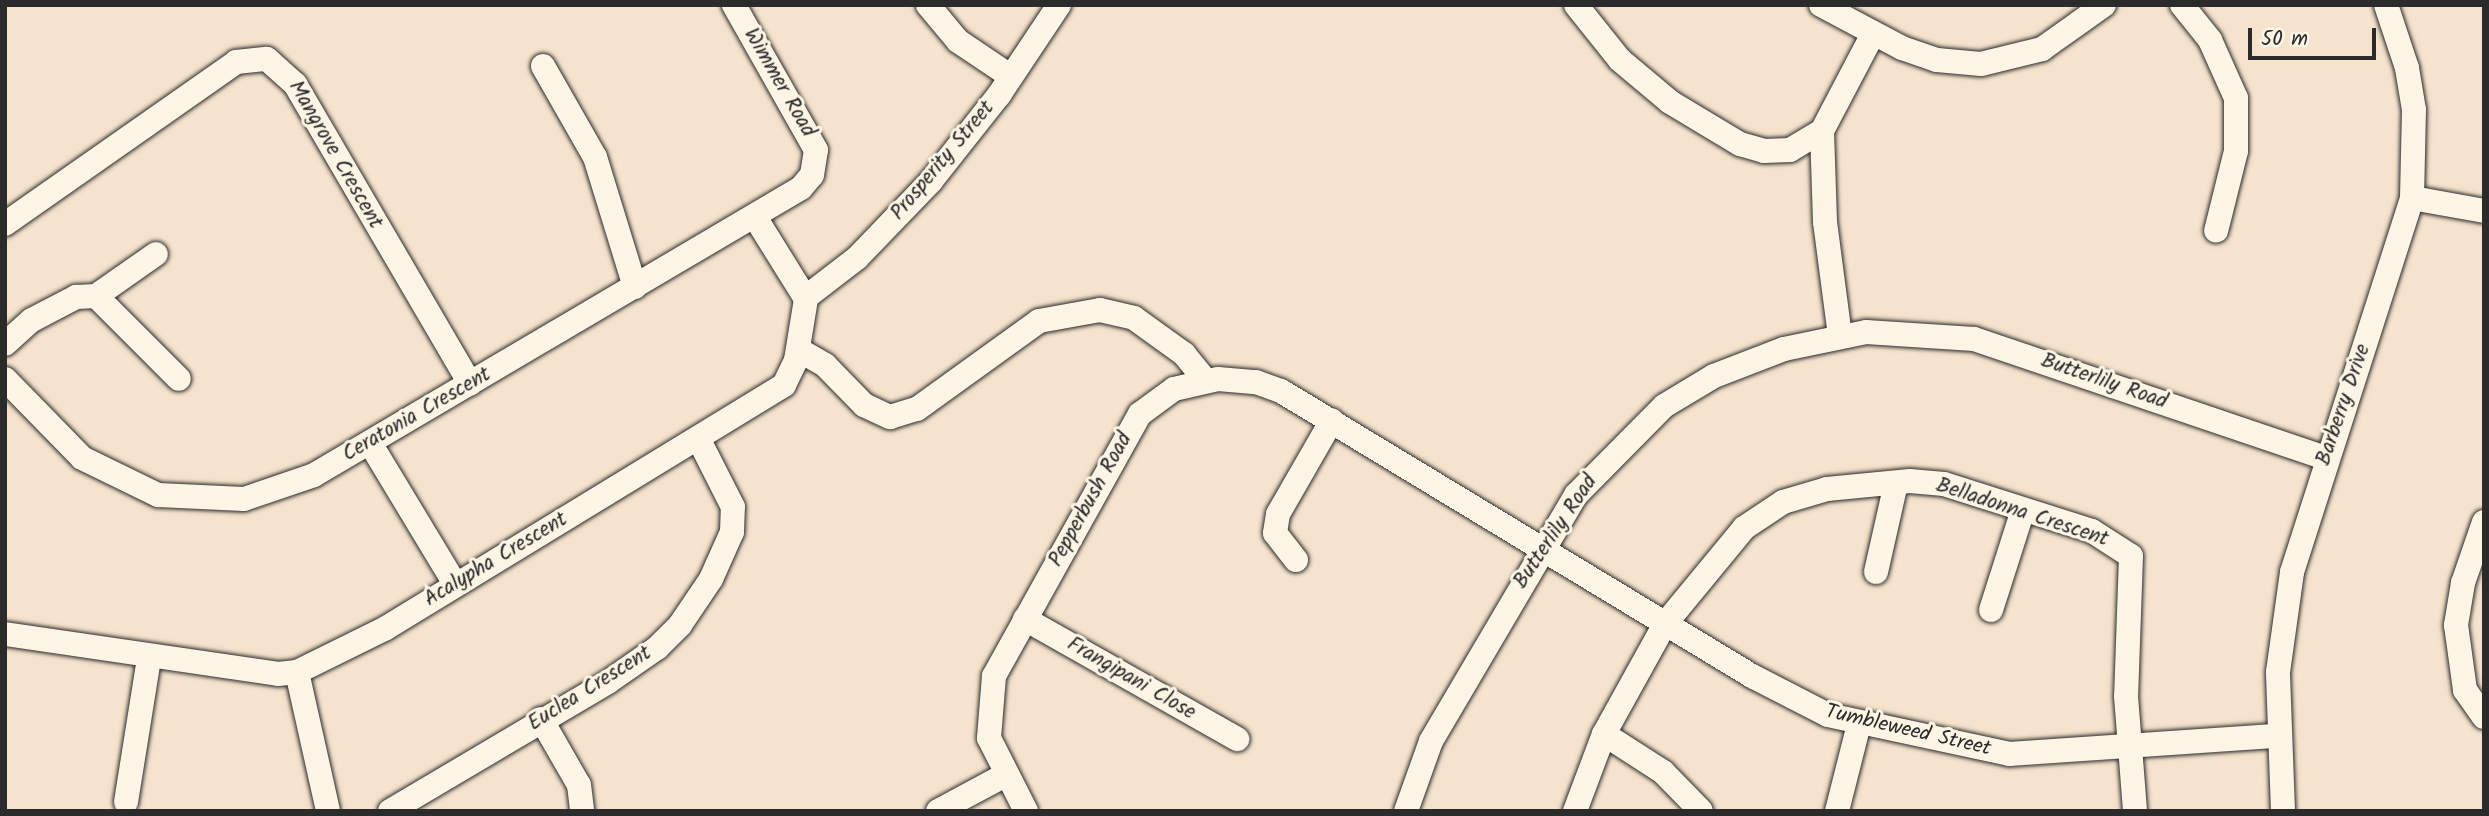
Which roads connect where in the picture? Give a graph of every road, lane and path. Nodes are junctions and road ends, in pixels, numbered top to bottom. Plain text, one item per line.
1 (734, 5) edge
2 (929, 5) edge
3 (1059, 5) edge
4 (1576, 5) edge
5 (1821, 5) edge
6 (2104, 5) edge
7 (2182, 5) edge
8 (2386, 5) edge
9 (1873, 34) junction
10 (543, 66) dead end
11 (1010, 76) junction
12 (1822, 131) junction
13 (816, 163) joint
14 (2412, 198) junction
15 (2484, 211) edge
16 (755, 218) junction
17 (5, 224) edge
18 (2216, 231) dead end
19 (156, 254) dead end
20 (635, 288) junction
21 (96, 296) junction
22 (805, 298) junction
23 (1840, 336) junction
24 (5, 344) edge
25 (799, 350) junction
26 (179, 379) dead end
27 (1205, 380) junction
28 (470, 384) junction
29 (7, 386) edge
30 (1332, 421) junction
31 (699, 440) junction
32 (370, 443) junction
33 (2326, 458) junction
34 (1896, 483) junction
35 (2023, 510) junction
36 (2484, 522) edge
37 (1540, 549) junction
38 (1296, 560) dead end
39 (1876, 572) dead end
40 (455, 584) junction
41 (1991, 610) dead end
42 (1025, 619) junction
43 (1665, 624) junction
44 (5, 634) edge
45 (149, 658) junction
46 (298, 672) junction
47 (2484, 717) edge
48 (541, 719) junction
49 (1859, 724) junction
50 (1604, 733) junction
51 (2276, 736) junction
52 (1237, 739) dead end
53 (2127, 748) junction
54 (1005, 775) junction
55 (126, 802) dead end
56 (328, 811) edge
57 (390, 811) edge
58 (582, 811) edge
59 (938, 811) edge
60 (1026, 811) edge
61 (1406, 811) edge
62 (1575, 811) edge
63 (1702, 811) edge
64 (1837, 811) edge
65 (2135, 811) edge
66 (2283, 811) edge

1 - 13 street, Wimmer Road
2 - 11 street
3 - 11 street, Prosperity Street
4 - 12 street
5 - 9 street
6 - 9 street
7 - 18 street
8 - 14 street, Barberry Drive
9 - 12 street
10 - 20 street
11 - 22 street, Prosperity Street
12 - 23 street
13 - 16 street, Ceratonia Crescent
14 - 15 street
14 - 33 street, Barberry Drive
16 - 20 street, Ceratonia Crescent
16 - 22 street
17 - 28 street, Mangrove Crescent
19 - 21 street
20 - 28 street, Ceratonia Crescent
21 - 24 street
21 - 26 street
22 - 25 street, Acalypha Crescent
23 - 33 street, Butterlily Road
23 - 37 street, Butterlily Road
25 - 27 street
25 - 31 street, Acalypha Crescent
27 - 30 street, Pepperbush Road
27 - 42 street, Pepperbush Road
28 - 32 street, Ceratonia Crescent
29 - 32 street, Ceratonia Crescent
30 - 37 street, Pepperbush Road
30 - 38 street
31 - 40 street, Acalypha Crescent
31 - 48 street, Euclea Crescent
32 - 40 street
33 - 51 street, Barberry Drive
34 - 35 street, Belladonna Crescent
34 - 39 street
34 - 43 street, Belladonna Crescent
35 - 41 street
35 - 53 street, Belladonna Crescent
36 - 47 street
37 - 43 street, Tumbleweed Street
37 - 61 street, Butterlily Road
40 - 46 street, Acalypha Crescent
42 - 52 street, Frangipani Close
42 - 54 street, Pepperbush Road
43 - 49 street, Tumbleweed Street
43 - 50 street, Belladonna Crescent
44 - 45 street, Acalypha Crescent
45 - 46 street, Acalypha Crescent
45 - 55 street
46 - 56 street
48 - 57 street, Euclea Crescent
48 - 58 street
49 - 53 street, Tumbleweed Street
49 - 64 street
50 - 62 street, Belladonna Crescent
50 - 63 street
51 - 53 street, Tumbleweed Street
51 - 66 street, Barberry Drive
53 - 65 street, Belladonna Crescent
54 - 59 street
54 - 60 street, Pepperbush Road

